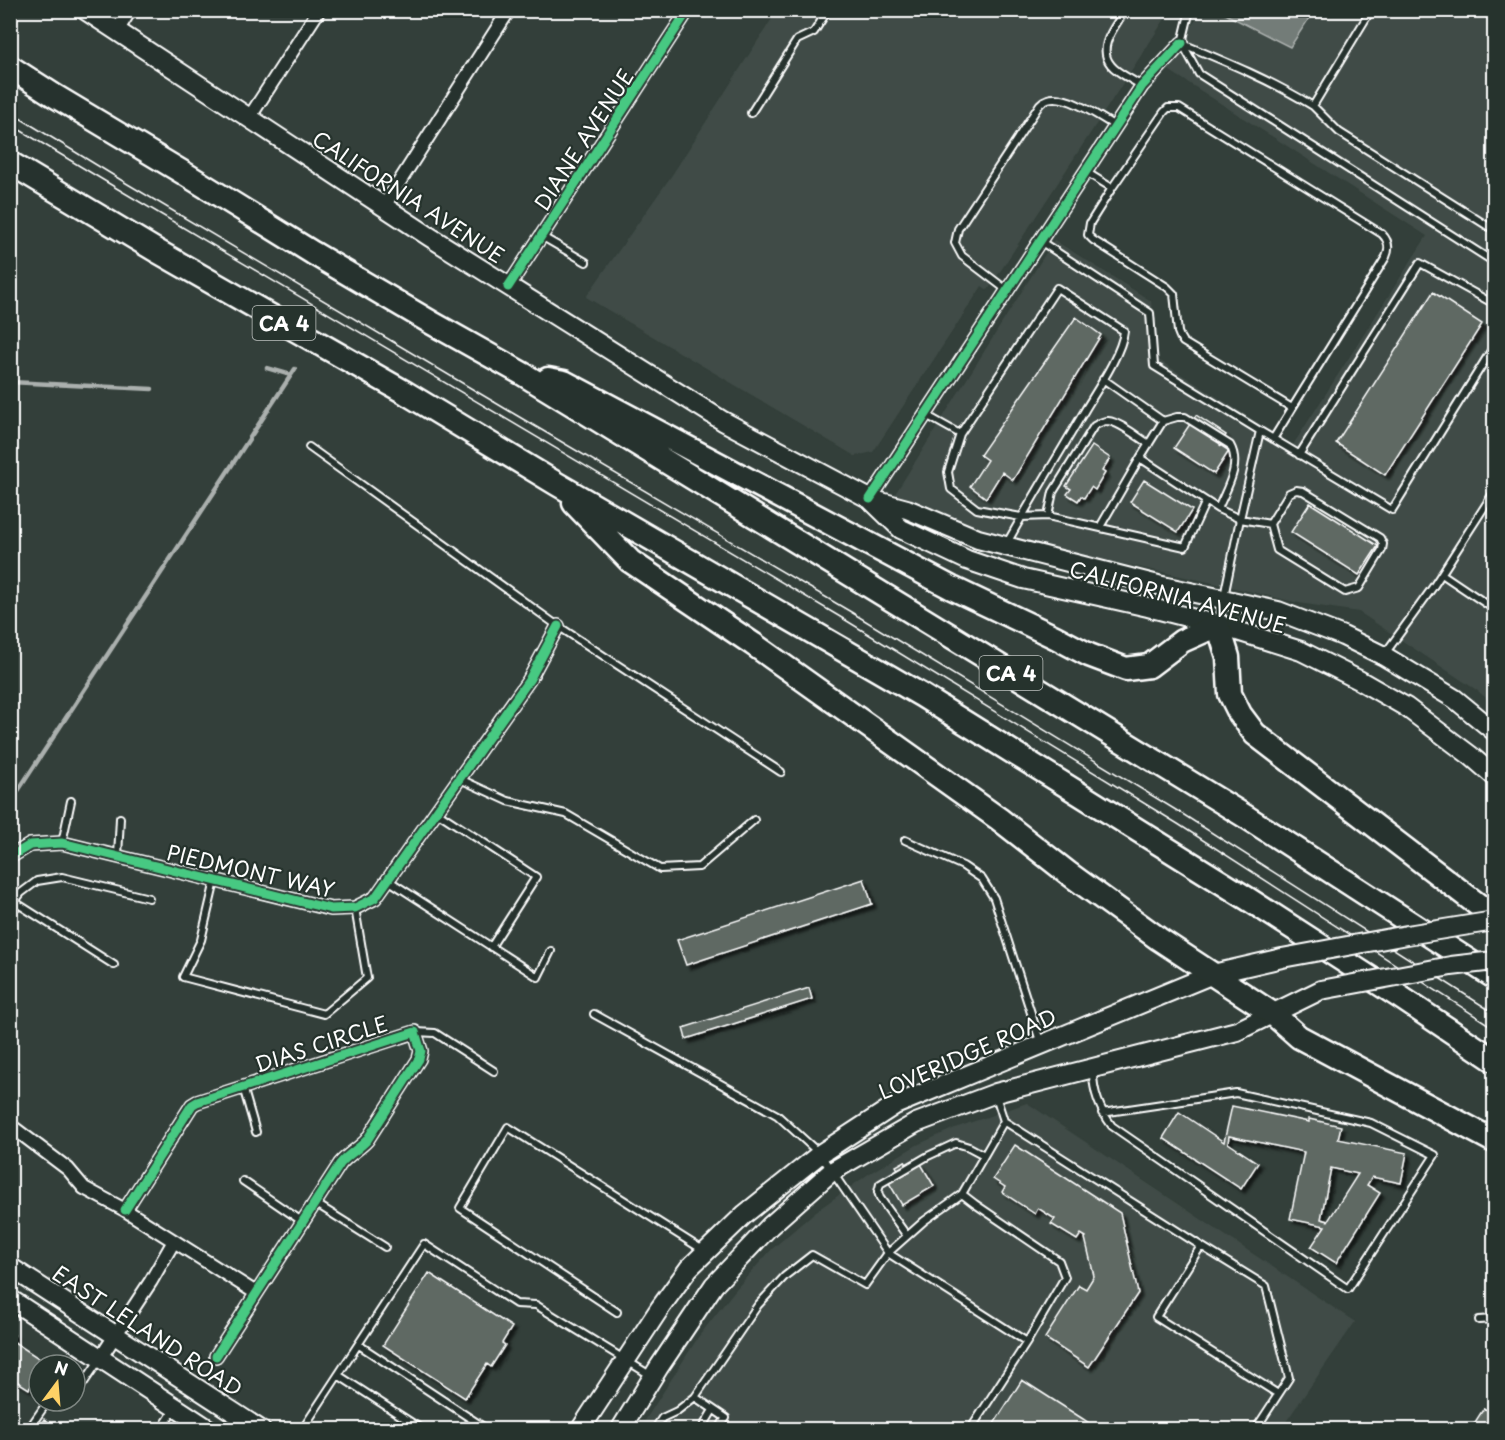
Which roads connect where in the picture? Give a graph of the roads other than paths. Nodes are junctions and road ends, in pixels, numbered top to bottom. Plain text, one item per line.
1 (85, 10) edge
2 (130, 10) edge
3 (319, 10) edge
4 (509, 10) edge
5 (688, 10) edge
6 (828, 10) edge
7 (1125, 10) edge
8 (1192, 10) edge
9 (1371, 10) edge
10 (117, 31) junction
11 (1182, 44) junction
12 (10, 65) edge
13 (1142, 86) junction
14 (1313, 106) junction
15 (751, 113) dead end
16 (249, 118) junction
17 (1116, 126) junction
18 (10, 163) edge
19 (1086, 172) junction
20 (1112, 188) junction
21 (384, 206) junction
22 (1494, 230) edge
23 (542, 236) junction
24 (1041, 241) junction
25 (586, 262) dead end
26 (1494, 262) edge
27 (508, 287) junction
28 (1008, 291) junction
29 (1494, 304) edge
30 (1494, 346) edge
31 (523, 374) junction
32 (1103, 379) junction
33 (1292, 408) junction
34 (926, 415) junction
35 (1163, 422) junction
36 (1260, 431) junction
37 (960, 434) junction
38 (1273, 439) junction
39 (1149, 444) junction
40 (309, 447) dead end
41 (1299, 454) junction
42 (1140, 458) junction
43 (557, 484) junction
44 (1494, 492) edge
45 (870, 500) junction
46 (1206, 501) junction
47 (1218, 508) junction
48 (1048, 516) junction
49 (1022, 518) junction
50 (1240, 519) junction
51 (1270, 524) junction
52 (1101, 527) junction
53 (1006, 546) junction
54 (1442, 574) junction
55 (1494, 594) edge
56 (1224, 598) junction
57 (1218, 625) junction
58 (558, 626) junction
59 (1384, 656) junction
60 (1494, 731) edge
61 (781, 772) dead end
62 (1494, 776) edge
63 (459, 778) junction
64 (71, 801) dead end
65 (436, 811) junction
66 (120, 818) dead end
67 (754, 820) dead end
68 (905, 840) dead end
69 (62, 843) junction
70 (117, 856) junction
71 (10, 857) edge
72 (387, 880) junction
73 (215, 881) junction
74 (149, 898) dead end
75 (15, 902) junction
76 (10, 908) edge
77 (355, 908) junction
78 (1494, 917) edge
79 (1494, 921) edge
80 (491, 947) junction
81 (551, 951) dead end
82 (1494, 961) edge
83 (114, 965) dead end
84 (1213, 974) junction
85 (1494, 977) edge
86 (594, 1014) dead end
87 (1273, 1014) junction
88 (415, 1032) junction
89 (1041, 1045) junction
90 (1494, 1060) edge
91 (1092, 1068) junction
92 (494, 1071) dead end
93 (243, 1087) junction
94 (996, 1093) junction
95 (1102, 1113) junction
96 (1004, 1121) junction
97 (10, 1127) edge
98 (256, 1132) dead end
99 (1494, 1141) edge
100 (820, 1154) junction
101 (984, 1155) junction
102 (831, 1172) junction
103 (243, 1181) dead end
104 (962, 1194) junction
105 (315, 1203) junction
106 (125, 1210) junction
107 (303, 1222) junction
108 (907, 1236) junction
109 (174, 1241) junction
110 (1201, 1246) junction
111 (385, 1247) dead end
112 (706, 1252) junction
113 (888, 1253) junction
114 (10, 1267) edge
115 (256, 1293) junction
116 (10, 1299) edge
117 (616, 1312) dead end
118 (1494, 1318) edge
119 (1479, 1320) dead end
120 (116, 1336) junction
121 (1027, 1342) junction
122 (359, 1345) junction
123 (216, 1356) dead end
124 (101, 1358) junction
125 (626, 1360) junction
126 (338, 1375) junction
127 (653, 1377) junction
128 (87, 1378) edge
129 (1278, 1394) junction
130 (695, 1397) junction
131 (176, 1407) junction
132 (713, 1410) junction
133 (40, 1413) edge
134 (28, 1430) edge
135 (161, 1430) edge
136 (210, 1430) edge
137 (261, 1430) edge
138 (302, 1430) edge
139 (423, 1430) edge
140 (488, 1430) edge
141 (580, 1430) edge
142 (620, 1430) edge
143 (654, 1430) edge
144 (701, 1430) edge
145 (718, 1430) edge
146 (970, 1430) edge
147 (1255, 1430) edge

1 - 10 main road, CALIFORNIA AVENUE
2 - 10 street
3 - 16 street
4 - 21 street
5 - 23 street, DIANE AVENUE
6 - 15 lane
7 - 13 lane
8 - 11 lane
9 - 14 lane
10 - 16 main road, CALIFORNIA AVENUE
11 - 13 street
11 - 14 lane
11 - 26 lane
12 - 31 highway, CA 4
13 - 17 street
14 - 22 lane
16 - 21 main road, CALIFORNIA AVENUE
17 - 19 street
17 - 28 lane
18 - 43 highway, CA 4
19 - 20 lane
19 - 24 street
20 - 33 lane
20 - 33 lane
21 - 27 main road, CALIFORNIA AVENUE
23 - 25 lane
23 - 27 street, DIANE AVENUE
24 - 28 street
24 - 36 lane
27 - 45 main road, CALIFORNIA AVENUE
28 - 34 street
29 - 41 lane
30 - 41 lane
31 - 57 highway
31 - 85 highway, CA 4
32 - 35 lane
32 - 37 lane
32 - 49 lane
33 - 38 lane
34 - 37 lane
34 - 45 street
35 - 39 lane
35 - 47 lane
36 - 38 lane
36 - 50 lane
37 - 49 lane
38 - 41 lane
39 - 42 lane
39 - 48 lane
40 - 58 lane
42 - 46 lane
42 - 52 lane
43 - 84 highway
43 - 90 highway, CA 4
44 - 54 lane
45 - 53 main road, CALIFORNIA AVENUE
45 - 57 main road, CALIFORNIA AVENUE
46 - 47 lane
46 - 52 lane
47 - 50 lane
48 - 49 lane
48 - 52 lane
49 - 53 lane
50 - 51 lane
50 - 56 lane
51 - 51 lane
53 - 56 main road, CALIFORNIA AVENUE
54 - 55 lane
54 - 59 lane
56 - 57 lane
56 - 59 main road, CALIFORNIA AVENUE
57 - 62 main road, CALIFORNIA AVENUE
57 - 78 highway
58 - 61 lane
58 - 63 street, PIEDMONT WAY
59 - 60 main road, CALIFORNIA AVENUE
63 - 65 street, PIEDMONT WAY
63 - 67 lane
64 - 69 lane
65 - 72 street, PIEDMONT WAY
65 - 80 lane
66 - 70 lane
68 - 89 lane
69 - 70 street, PIEDMONT WAY
69 - 71 street, PIEDMONT WAY
70 - 73 street, PIEDMONT WAY
72 - 77 street, PIEDMONT WAY
72 - 80 lane
73 - 77 street, PIEDMONT WAY
73 - 77 lane
74 - 75 lane
75 - 76 lane
75 - 83 lane
79 - 84 main road, LOVERIDGE ROAD, bridge
80 - 81 lane
82 - 87 main road, LOVERIDGE ROAD, bridge
84 - 87 highway
84 - 89 main road, LOVERIDGE ROAD
86 - 100 lane
87 - 91 main road, LOVERIDGE ROAD
87 - 99 highway
88 - 92 lane
88 - 93 street, DIAS CIRCLE
88 - 105 street, DIAS CIRCLE
89 - 100 main road, LOVERIDGE ROAD
91 - 94 main road, LOVERIDGE ROAD
91 - 95 lane
93 - 98 lane
93 - 106 street, DIAS CIRCLE
94 - 96 lane
94 - 102 main road, LOVERIDGE ROAD
95 - 95 lane
96 - 101 lane
96 - 110 lane
97 - 106 street
100 - 102 lane
100 - 112 main road, LOVERIDGE ROAD
101 - 104 lane
101 - 108 lane
102 - 113 lane
102 - 127 main road, LOVERIDGE ROAD
103 - 107 lane
104 - 108 lane
104 - 121 lane
105 - 107 street, DIAS CIRCLE
105 - 111 lane
106 - 109 street
107 - 115 street, DIAS CIRCLE
108 - 113 lane
109 - 115 street
109 - 120 street
110 - 129 lane
110 - 129 lane
112 - 117 lane
112 - 125 main road, LOVERIDGE ROAD
113 - 121 lane
113 - 130 lane
114 - 120 main road, EAST LELAND ROAD
115 - 123 street, DIAS CIRCLE
116 - 124 main road
118 - 119 lane
120 - 124 street
120 - 137 main road, EAST LELAND ROAD
121 - 146 lane
122 - 125 lane
122 - 126 lane
122 - 140 lane
124 - 128 lane
124 - 131 main road
125 - 127 lane
125 - 141 main road, LOVERIDGE ROAD
126 - 138 lane
126 - 139 lane
127 - 142 main road, LOVERIDGE ROAD
129 - 147 lane
130 - 132 lane
130 - 143 lane
131 - 135 lane
131 - 136 main road
132 - 144 lane
132 - 145 lane
133 - 134 lane

